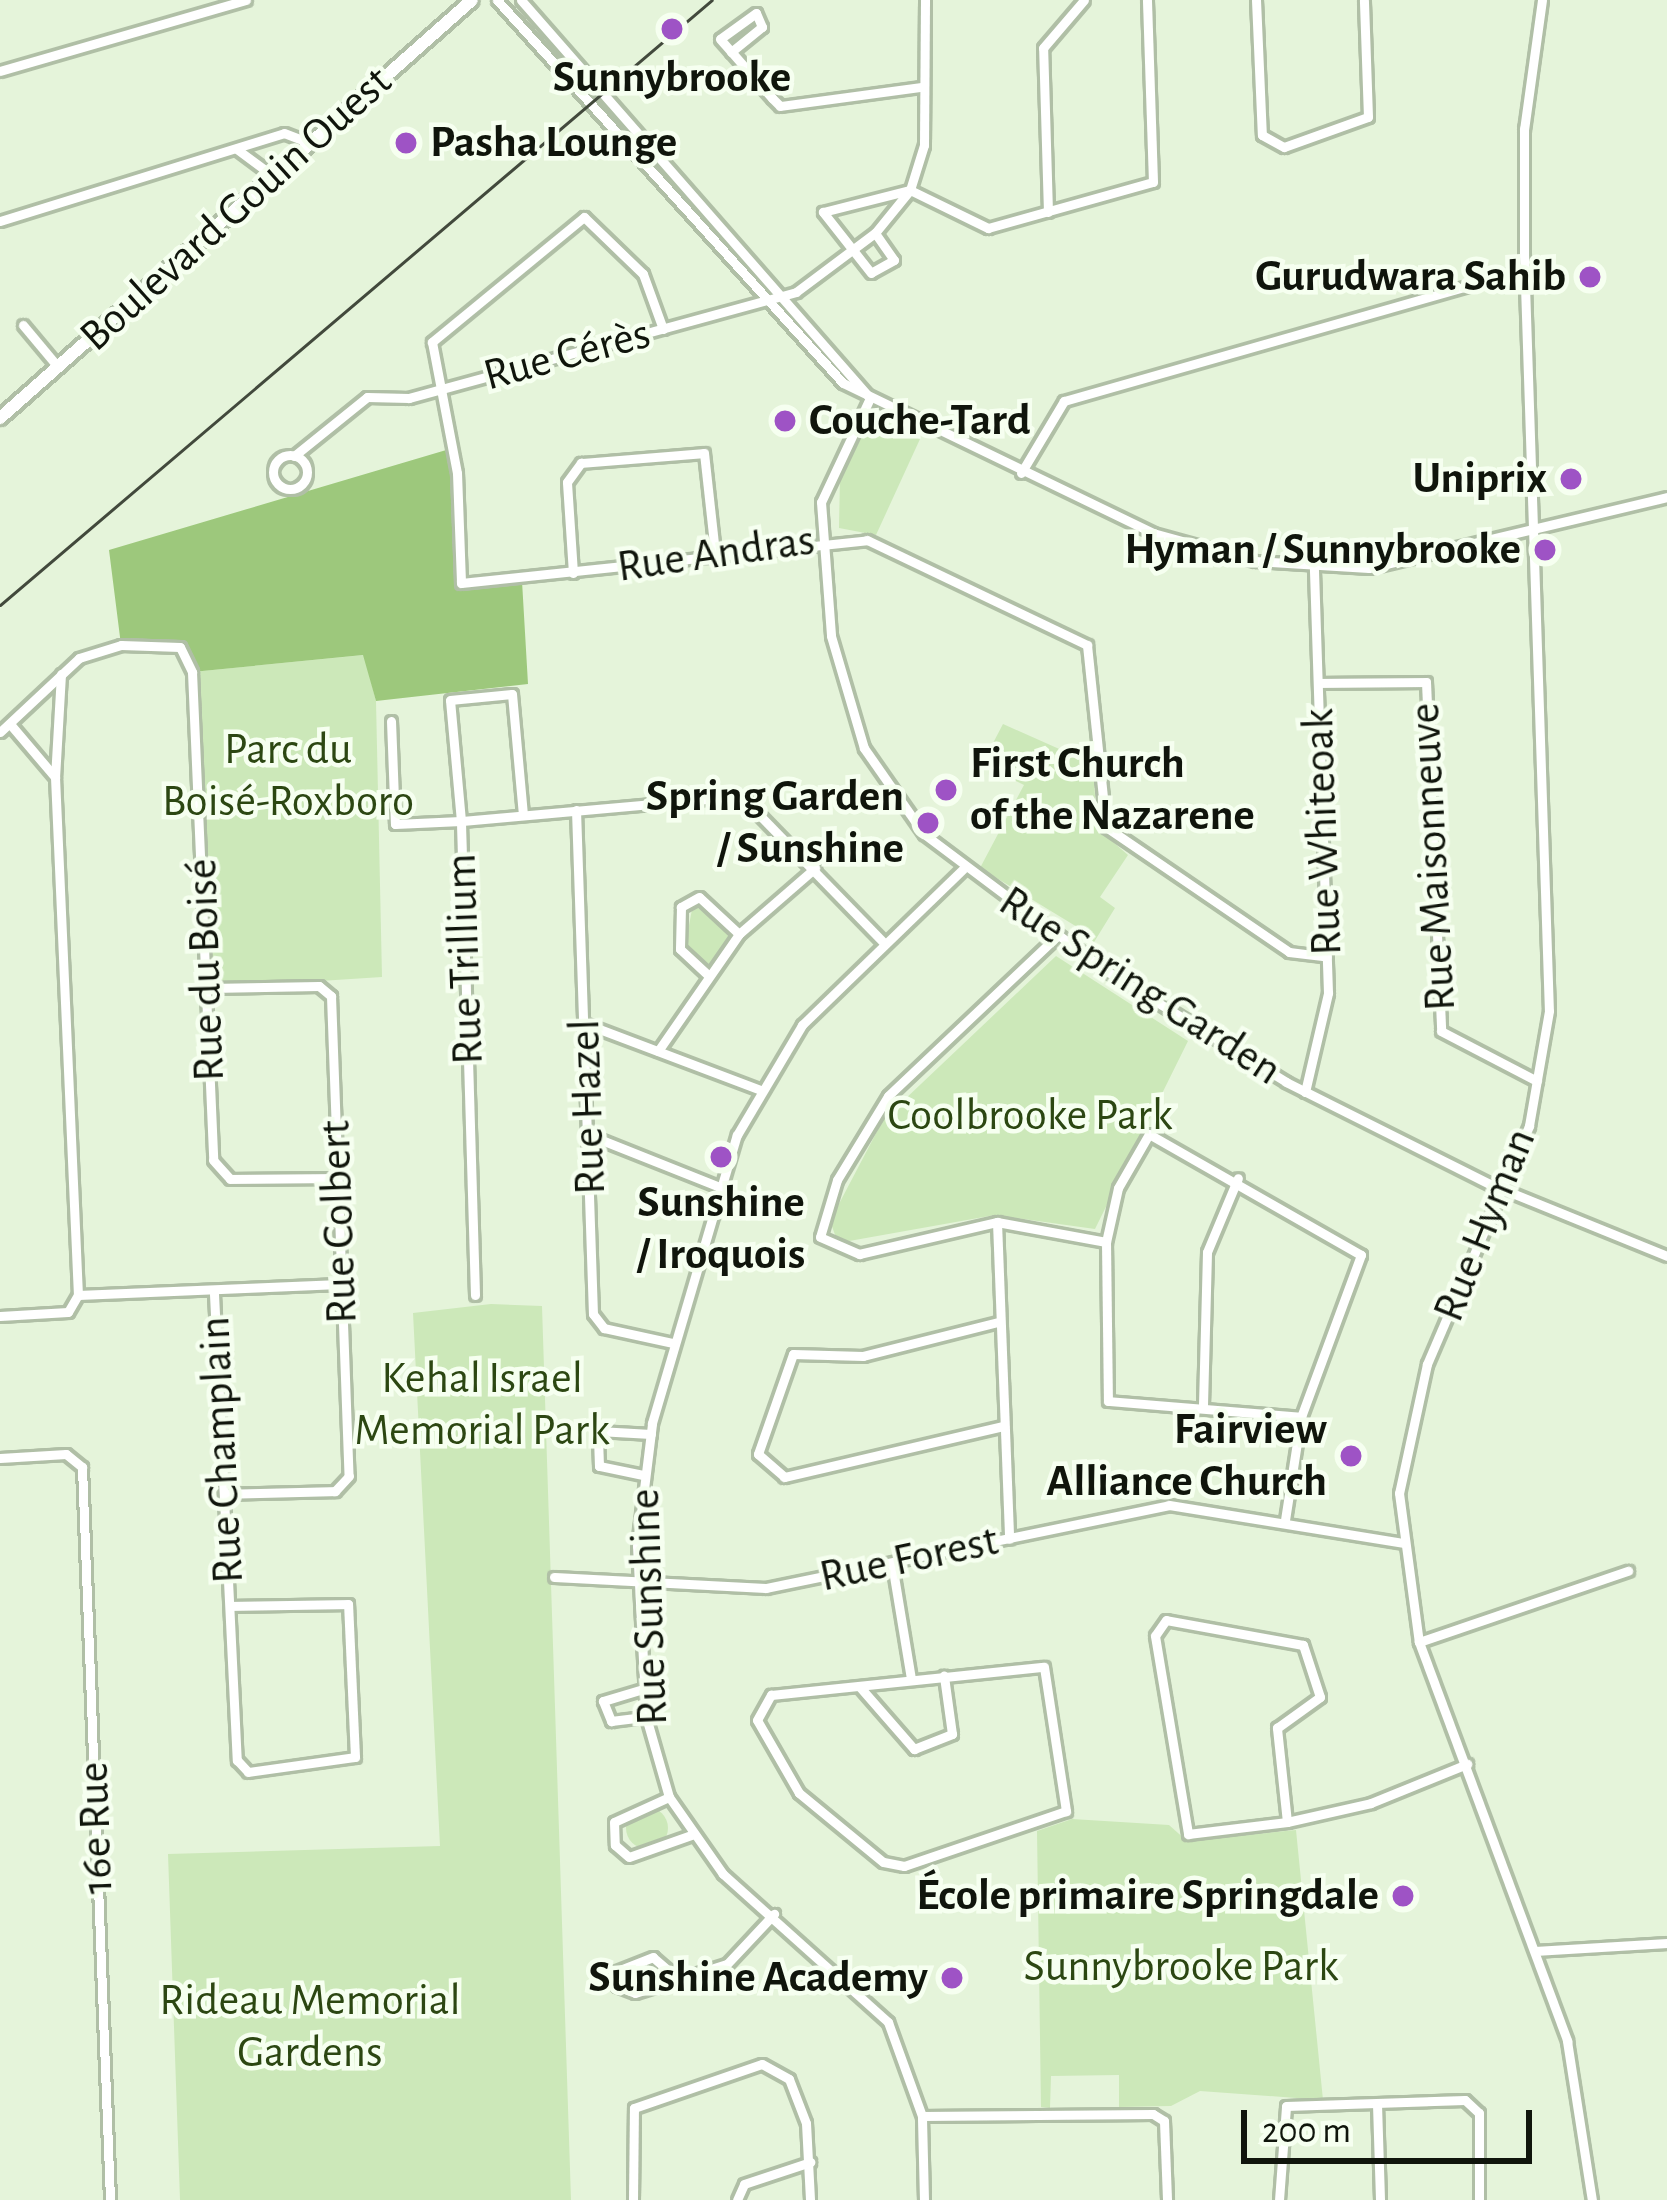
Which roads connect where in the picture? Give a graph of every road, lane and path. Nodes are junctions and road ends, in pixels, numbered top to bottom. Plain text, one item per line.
1 (246, 0) edge
2 (472, 0) edge
3 (497, 0) edge
4 (521, 0) edge
5 (925, 0) edge
6 (1084, 0) edge
7 (1147, 0) edge
8 (1256, 0) edge
9 (1364, 0) edge
10 (1542, 0) edge
11 (731, 52) junction
12 (0, 71) edge
13 (921, 87) junction
14 (310, 143) junction
15 (227, 152) junction
16 (273, 176) junction
17 (910, 190) junction
18 (1048, 212) junction
19 (0, 221) edge
20 (875, 233) junction
21 (847, 253) junction
22 (1525, 270) junction
23 (785, 296) junction
24 (766, 301) junction
25 (23, 325) dead end
26 (663, 329) junction
27 (58, 367) junction
28 (440, 390) junction
29 (870, 398) junction
30 (0, 418) edge
31 (294, 456) dead end
32 (1021, 472) junction
33 (1667, 497) edge
34 (1534, 531) junction
35 (820, 540) junction
36 (715, 552) junction
37 (1314, 567) junction
38 (573, 573) junction
39 (61, 674) junction
40 (1318, 683) junction
41 (391, 722) dead end
42 (5, 728) edge
43 (55, 777) junction
44 (576, 810) junction
45 (523, 814) junction
46 (461, 821) junction
47 (814, 868) junction
48 (963, 868) junction
49 (739, 934) junction
50 (1056, 937) junction
51 (883, 942) junction
52 (1327, 957) junction
53 (708, 975) junction
54 (209, 988) junction
55 (586, 1024) junction
56 (658, 1051) junction
57 (1537, 1081) junction
58 (761, 1090) junction
59 (1304, 1092) junction
60 (589, 1135) junction
61 (338, 1178) junction
62 (1238, 1178) junction
63 (720, 1187) junction
64 (1505, 1191) junction
65 (997, 1222) junction
66 (1106, 1242) junction
67 (1667, 1256) edge
68 (340, 1284) junction
69 (214, 1294) junction
70 (79, 1295) junction
71 (475, 1295) dead end
72 (0, 1316) edge
73 (998, 1322) junction
74 (673, 1343) junction
75 (1203, 1405) junction
76 (1301, 1418) junction
77 (1004, 1426) junction
78 (651, 1434) junction
79 (0, 1458) edge
80 (643, 1475) junction
81 (224, 1494) junction
82 (1286, 1520) junction
83 (1009, 1539) junction
84 (1402, 1543) junction
85 (892, 1564) junction
86 (1628, 1571) dead end
87 (554, 1576) dead end
88 (639, 1583) junction
89 (231, 1606) junction
90 (1419, 1642) junction
91 (944, 1676) junction
92 (910, 1679) junction
93 (859, 1686) junction
94 (643, 1689) junction
95 (646, 1717) junction
96 (1467, 1764) junction
97 (669, 1797) junction
98 (1287, 1822) junction
99 (692, 1835) junction
100 (774, 1915) junction
101 (1667, 1942) edge
102 (1535, 1951) junction
103 (678, 1978) junction
104 (1377, 2104) junction
105 (922, 2116) junction
106 (810, 2162) junction
107 (110, 2200) edge
108 (633, 2200) edge
109 (737, 2200) edge
110 (810, 2200) edge
111 (924, 2200) edge
112 (1167, 2200) edge
113 (1279, 2200) edge
114 (1380, 2200) edge
115 (1479, 2200) edge
116 (1592, 2200) edge

1 - 12 street
2 - 14 main road, Boulevard Gouin Ouest
3 - 24 street
4 - 23 street
5 - 13 street
6 - 18 street
7 - 18 street
8 - 9 street
10 - 22 street, Rue Hyman
11 - 11 street
11 - 13 street
13 - 17 street
14 - 15 street
14 - 16 main road, Boulevard Gouin Ouest
15 - 16 street
15 - 19 street
16 - 27 main road, Boulevard Gouin Ouest
17 - 18 street
17 - 20 street, Rue Cérès
17 - 21 street
20 - 21 street, Rue Cérès
20 - 21 street, Rue Cérès
21 - 23 street, Rue Cérès
22 - 32 street
22 - 34 street, Rue Hyman
23 - 24 street, Rue Cérès
23 - 29 street
24 - 26 street, Rue Cérès
24 - 29 street
25 - 27 street
26 - 28 street, Rue Cérès
26 - 28 street, Rue Andras
27 - 30 main road, Boulevard Gouin Ouest
28 - 31 street, Rue Cérès
28 - 38 street, Rue Andras
29 - 32 street
29 - 35 street, Rue Spring Garden
32 - 37 street
33 - 34 street
34 - 37 street
34 - 57 street, Rue Hyman
35 - 36 street, Rue Andras
35 - 48 street, Rue Spring Garden
35 - 52 street, Rue Andras
36 - 38 street, Rue Andras
36 - 38 street
37 - 40 street, Rue Whiteoak
39 - 42 street
39 - 43 street
39 - 54 street, Rue du Boisé
40 - 52 street, Rue Whiteoak
40 - 57 street, Rue Maisonneuve
41 - 46 street
42 - 43 street
43 - 70 street
44 - 45 street, Rue Trillium
44 - 47 street, Rue Trillium
44 - 55 street, Rue Hazel
45 - 46 street, Rue Trillium
45 - 46 street
46 - 71 street, Rue Trillium
47 - 49 street
47 - 51 street, Rue Trillium
48 - 50 street, Rue Spring Garden
48 - 51 street, Rue Sunshine
49 - 53 street
49 - 53 street
50 - 59 street, Rue Spring Garden
50 - 65 street
51 - 58 street, Rue Sunshine
52 - 59 street, Rue Whiteoak
53 - 56 street
54 - 61 street, Rue du Boisé
54 - 61 street, Rue Colbert
55 - 56 street
55 - 60 street, Rue Hazel
56 - 58 street
57 - 64 street, Rue Hyman
58 - 63 street, Rue Sunshine
59 - 64 street, Rue Spring Garden
60 - 63 street
60 - 74 street, Rue Hazel
61 - 68 street, Rue Colbert
62 - 66 street
62 - 75 street
62 - 76 street
63 - 74 street, Rue Sunshine
64 - 67 street, Rue Spring Garden
64 - 84 street, Rue Hyman
65 - 66 street
65 - 73 street
66 - 75 street
68 - 69 street
68 - 81 street, Rue Colbert
69 - 70 street
69 - 81 street, Rue Champlain
70 - 72 street
73 - 77 street
73 - 77 street
74 - 78 street, Rue Sunshine
75 - 76 street
76 - 82 street
77 - 83 street
78 - 80 street, Rue Sunshine
78 - 80 street
79 - 107 street, 16e Rue
80 - 88 street, Rue Sunshine
81 - 89 street, Rue Champlain
82 - 83 street, Rue Forest
82 - 84 street, Rue Forest
83 - 85 street, Rue Forest
84 - 90 street, Rue Hyman
85 - 88 street, Rue Forest
85 - 92 street
86 - 90 street
87 - 88 street, Rue Forest
88 - 94 street, Rue Sunshine
89 - 89 street, Rue Champlain
90 - 96 street, Rue Hyman
91 - 92 street
91 - 93 street
91 - 93 street
92 - 93 street
94 - 95 street, Rue Sunshine
94 - 95 street
95 - 97 street, Rue Sunshine
96 - 98 street
96 - 102 street, Rue Hyman
97 - 99 street, Rue Sunshine
97 - 99 street
98 - 98 street
99 - 100 street, Rue Sunshine
100 - 103 street
100 - 105 street, Rue Sunshine
101 - 102 street
102 - 116 street, Rue Hyman
103 - 103 street
104 - 113 street
104 - 114 street
104 - 115 street
105 - 111 street, Rue Sunshine
105 - 112 street
106 - 108 street
106 - 109 street
106 - 110 street

